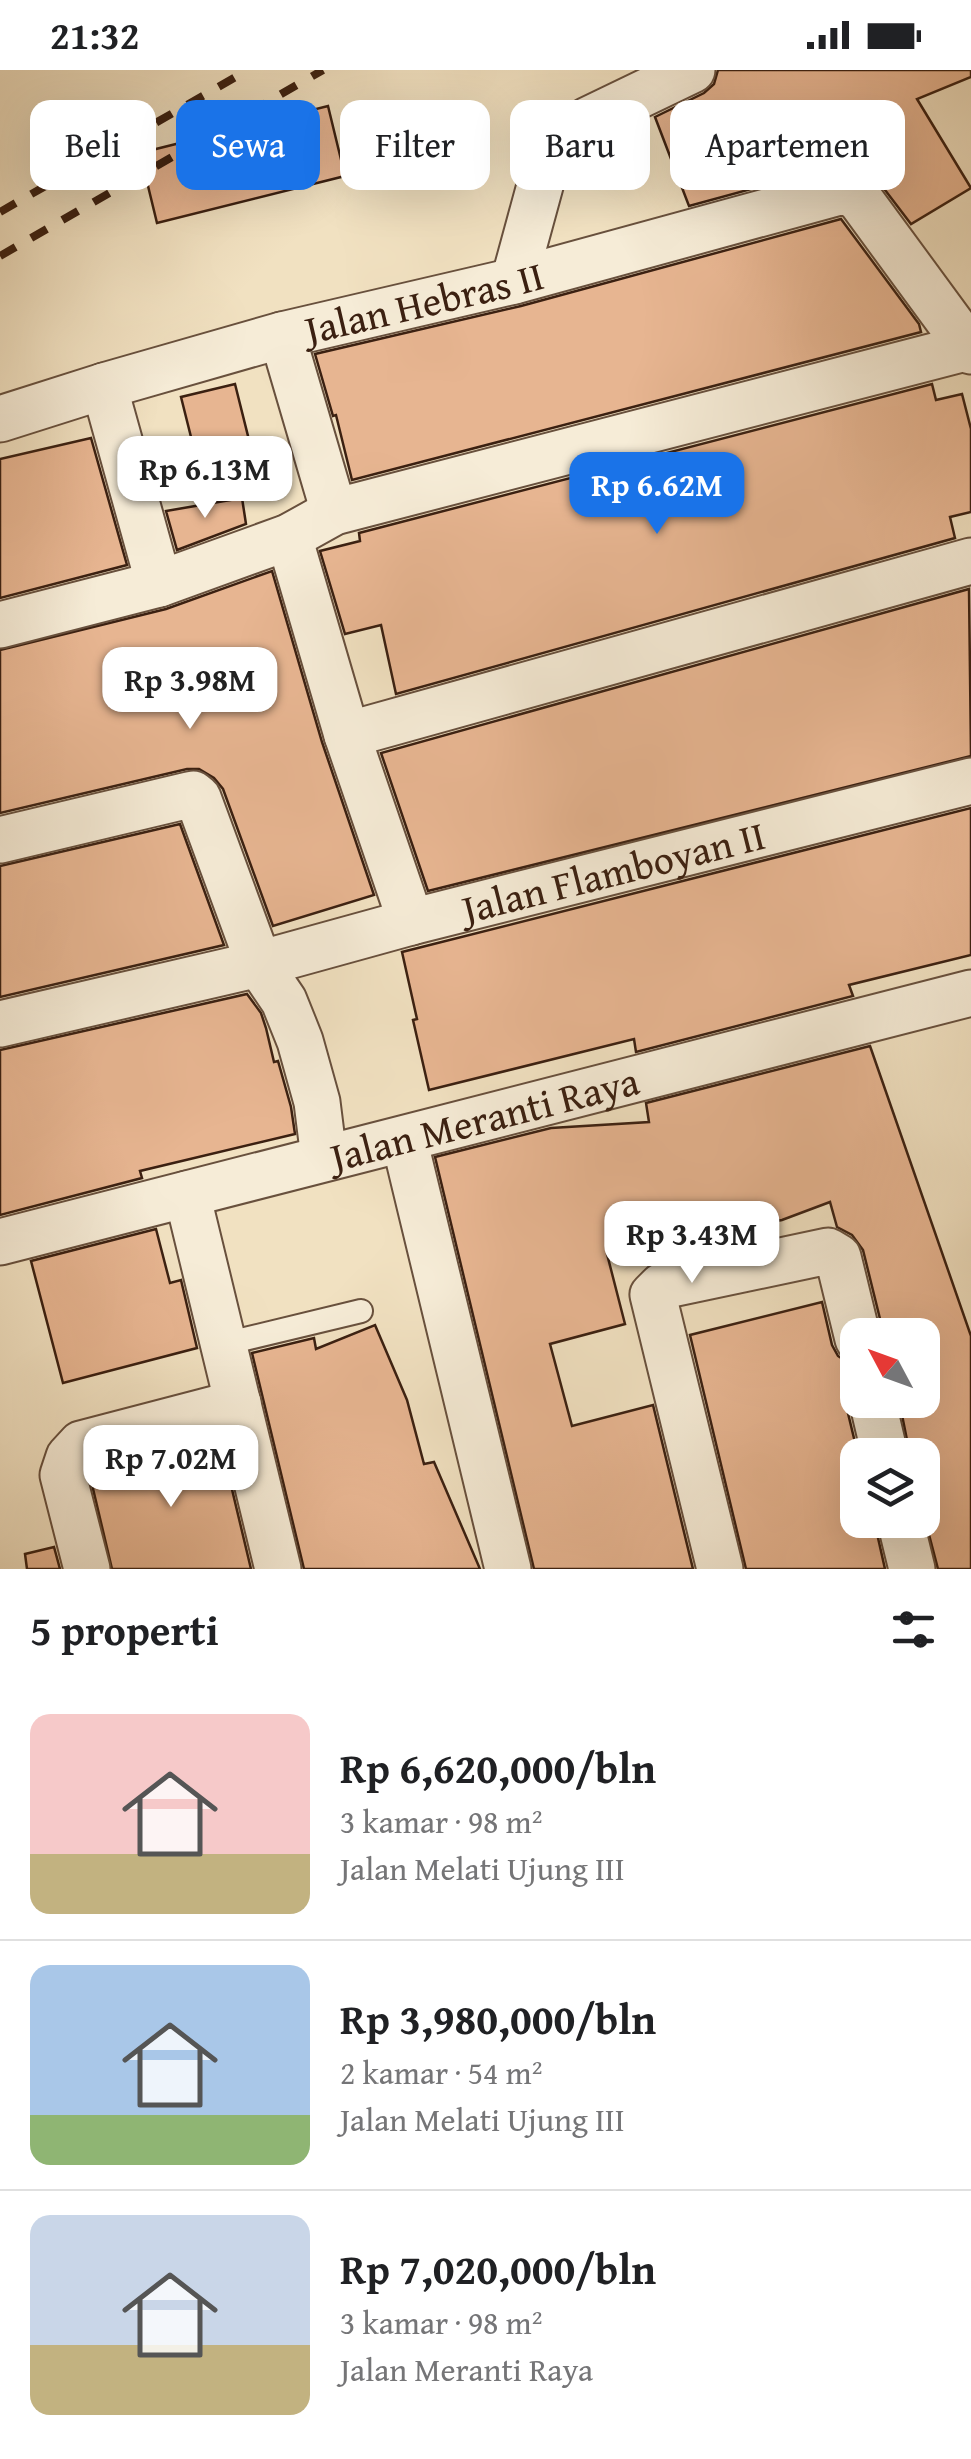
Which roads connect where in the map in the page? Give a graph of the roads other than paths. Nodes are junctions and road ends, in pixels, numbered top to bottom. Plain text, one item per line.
1 (692, 70) edge
2 (514, 281) junction
3 (282, 336) junction
4 (970, 349) edge
5 (104, 386) junction
6 (0, 419) edge
7 (334, 512) junction
8 (289, 536) junction
9 (971, 561) edge
10 (159, 584) junction
11 (0, 626) edge
12 (348, 734) junction
13 (971, 781) edge
14 (0, 840) edge
15 (411, 922) junction
16 (259, 964) junction
17 (971, 992) edge
18 (0, 1024) edge
19 (404, 1138) junction
20 (324, 1158) junction
21 (188, 1194) junction
22 (0, 1242) edge
23 (361, 1311) dead end
24 (853, 1318) edge
25 (224, 1344) junction
26 (238, 1403) junction
27 (904, 1538) edge
28 (87, 1569) edge
29 (278, 1569) edge
30 (508, 1569) edge
31 (720, 1569) edge
32 (912, 1569) edge

1 - 2 street
2 - 3 street, Jalan Hebras II
2 - 4 street, Jalan Hebras II
3 - 5 street, Jalan Hebras II
3 - 7 street
4 - 7 street
5 - 6 street, Jalan Hebras II
5 - 10 street
7 - 8 street
8 - 10 street
8 - 12 street
9 - 12 street
10 - 11 street
12 - 15 street
13 - 15 street, Jalan Flamboyan II
14 - 16 street
15 - 16 street, Jalan Flamboyan II
16 - 18 street, Jalan Flamboyan II
16 - 20 street
17 - 19 street, Jalan Meranti Raya
19 - 20 street, Jalan Meranti Raya
19 - 30 street
20 - 21 street, Jalan Meranti Raya
21 - 22 street, Jalan Meranti Raya
21 - 25 street
23 - 25 lane
24 - 31 street
25 - 26 street
26 - 28 street
26 - 29 street
27 - 32 street

